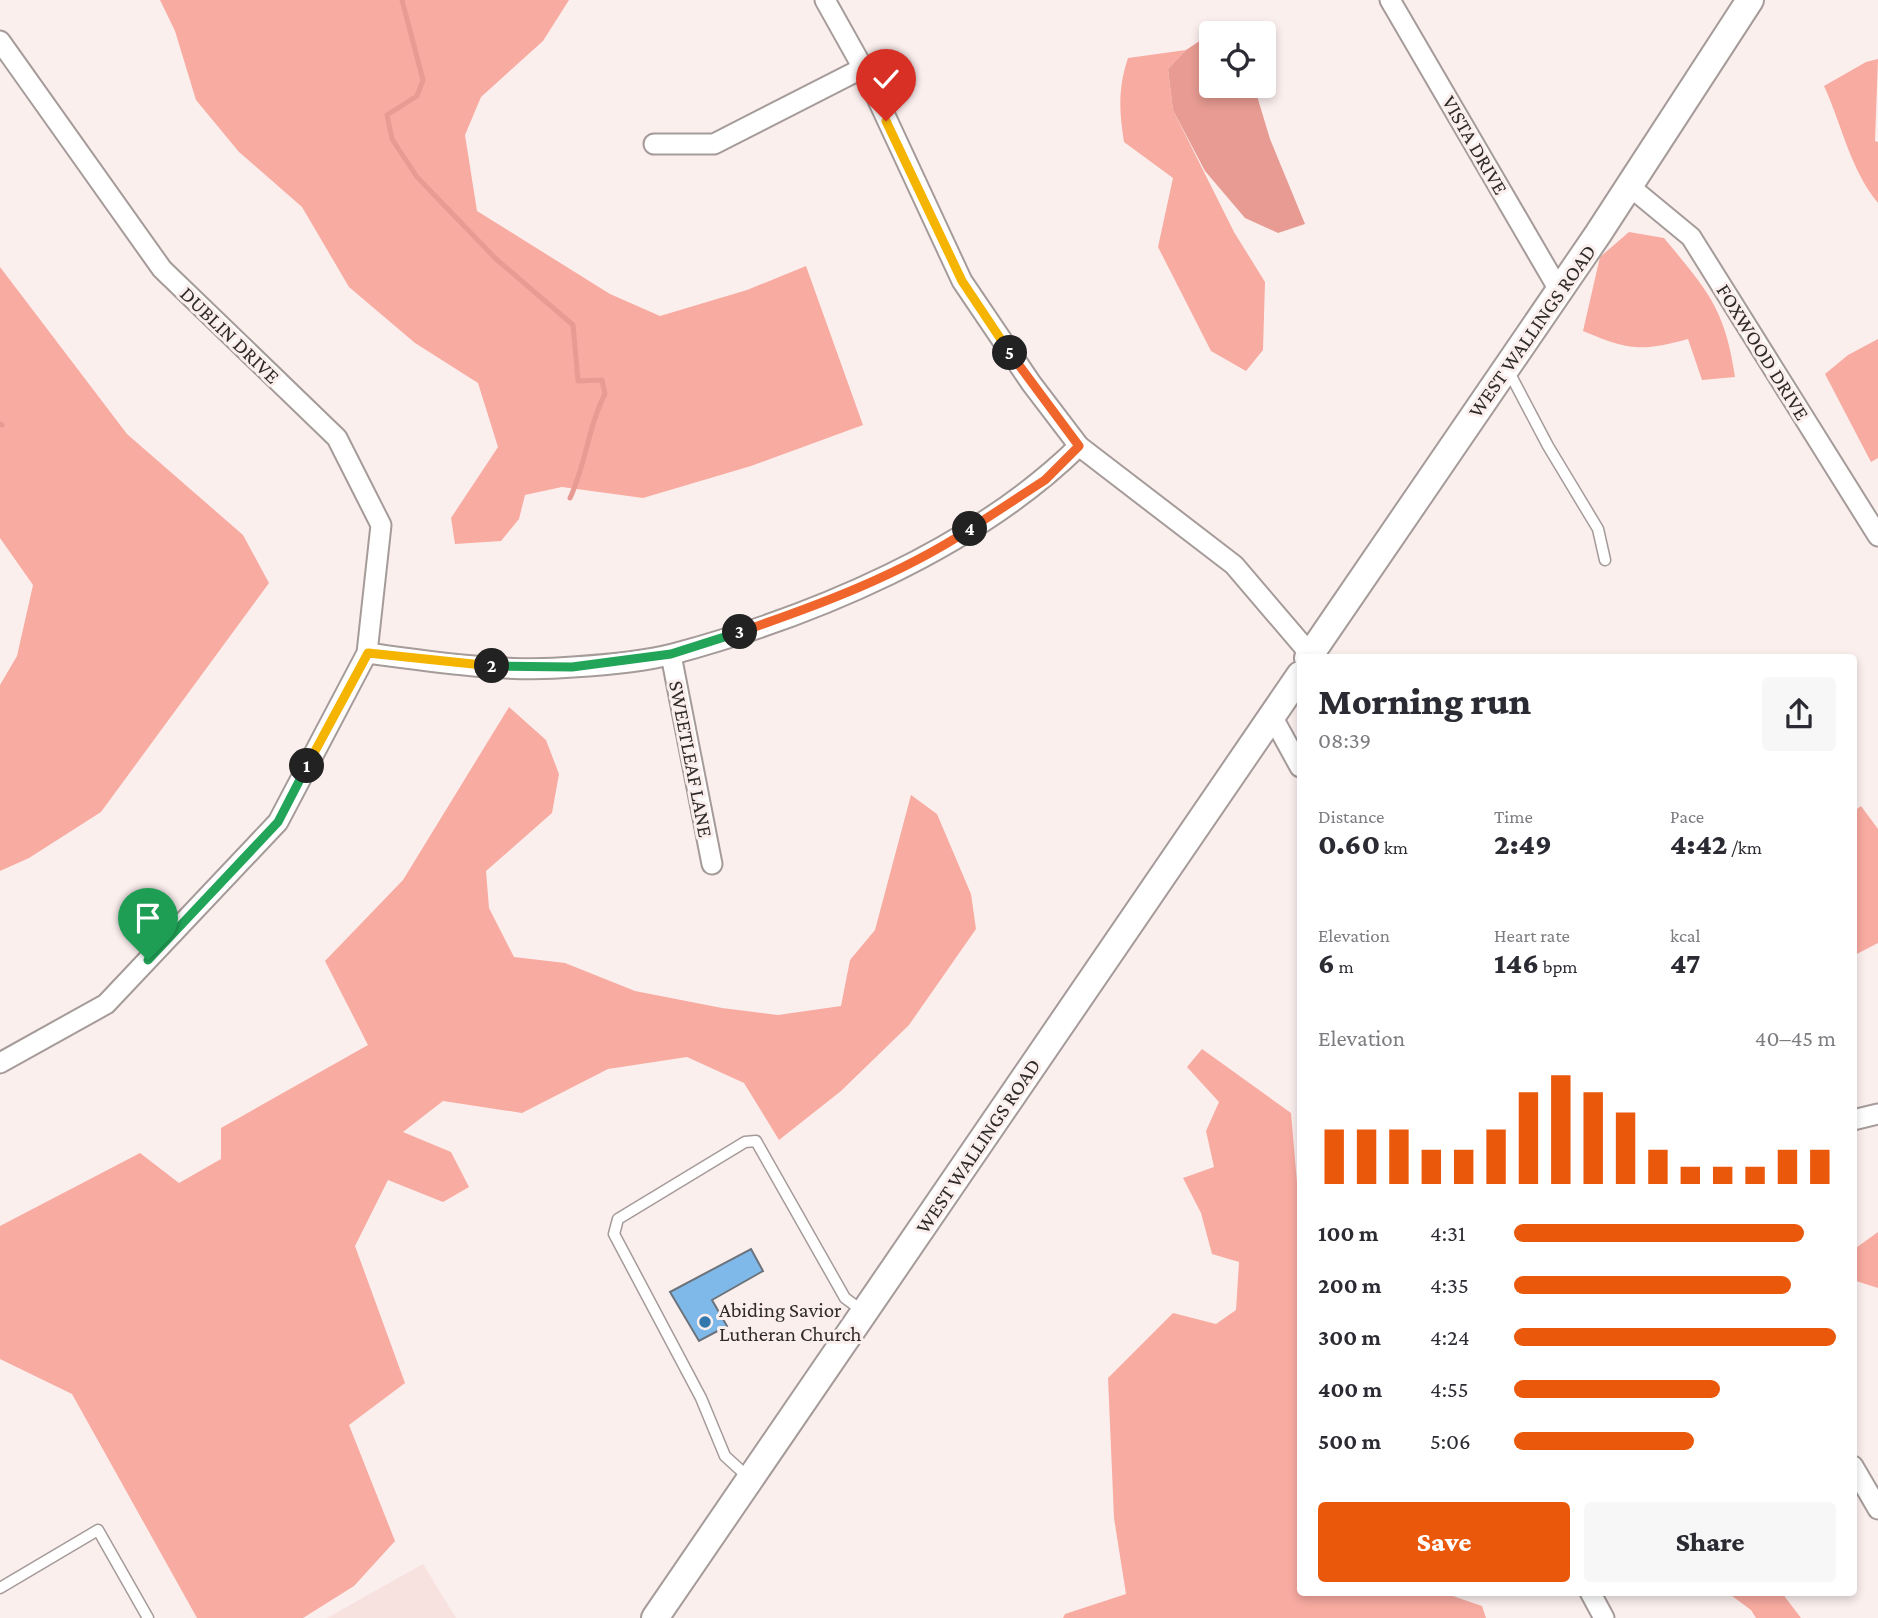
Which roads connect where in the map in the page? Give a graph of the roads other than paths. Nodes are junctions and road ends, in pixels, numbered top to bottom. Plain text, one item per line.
1 (825, 0) edge
2 (1390, 0) edge
3 (1750, 0) edge
4 (0, 41) edge
5 (863, 68) junction
6 (654, 144) dead end
7 (1628, 185) junction
8 (1559, 289) junction
9 (1506, 367) junction
10 (1079, 446) junction
11 (1878, 536) edge
12 (1605, 560) dead end
13 (368, 653) junction
14 (671, 654) junction
15 (1300, 654) edge
16 (1311, 654) edge
17 (1297, 676) edge
18 (1272, 716) junction
19 (1297, 762) edge
20 (712, 864) dead end
21 (0, 1063) edge
22 (1878, 1114) edge
23 (1857, 1119) edge
24 (864, 1313) junction
25 (1857, 1473) edge
26 (750, 1479) junction
27 (1878, 1509) edge
28 (0, 1588) edge
29 (1592, 1596) edge
30 (148, 1618) edge
31 (655, 1618) edge
32 (1604, 1618) edge

1 - 5 street
2 - 8 street, VISTA DRIVE
3 - 7 street, WEST WALLINGS ROAD
4 - 13 street, DUBLIN DRIVE
5 - 6 street
5 - 10 street
7 - 8 street, WEST WALLINGS ROAD
7 - 11 street, FOXWOOD DRIVE
8 - 9 street, WEST WALLINGS ROAD
9 - 12 lane
9 - 16 street, WEST WALLINGS ROAD
10 - 14 street
10 - 15 street
13 - 14 street
13 - 21 street
14 - 20 street, SWEETLEAF LANE
17 - 18 street, WEST WALLINGS ROAD
18 - 19 street
18 - 24 street, WEST WALLINGS ROAD
22 - 23 street
24 - 26 street, WEST WALLINGS ROAD
24 - 26 lane
25 - 27 street
26 - 31 street, WEST WALLINGS ROAD
28 - 30 lane
29 - 32 street

